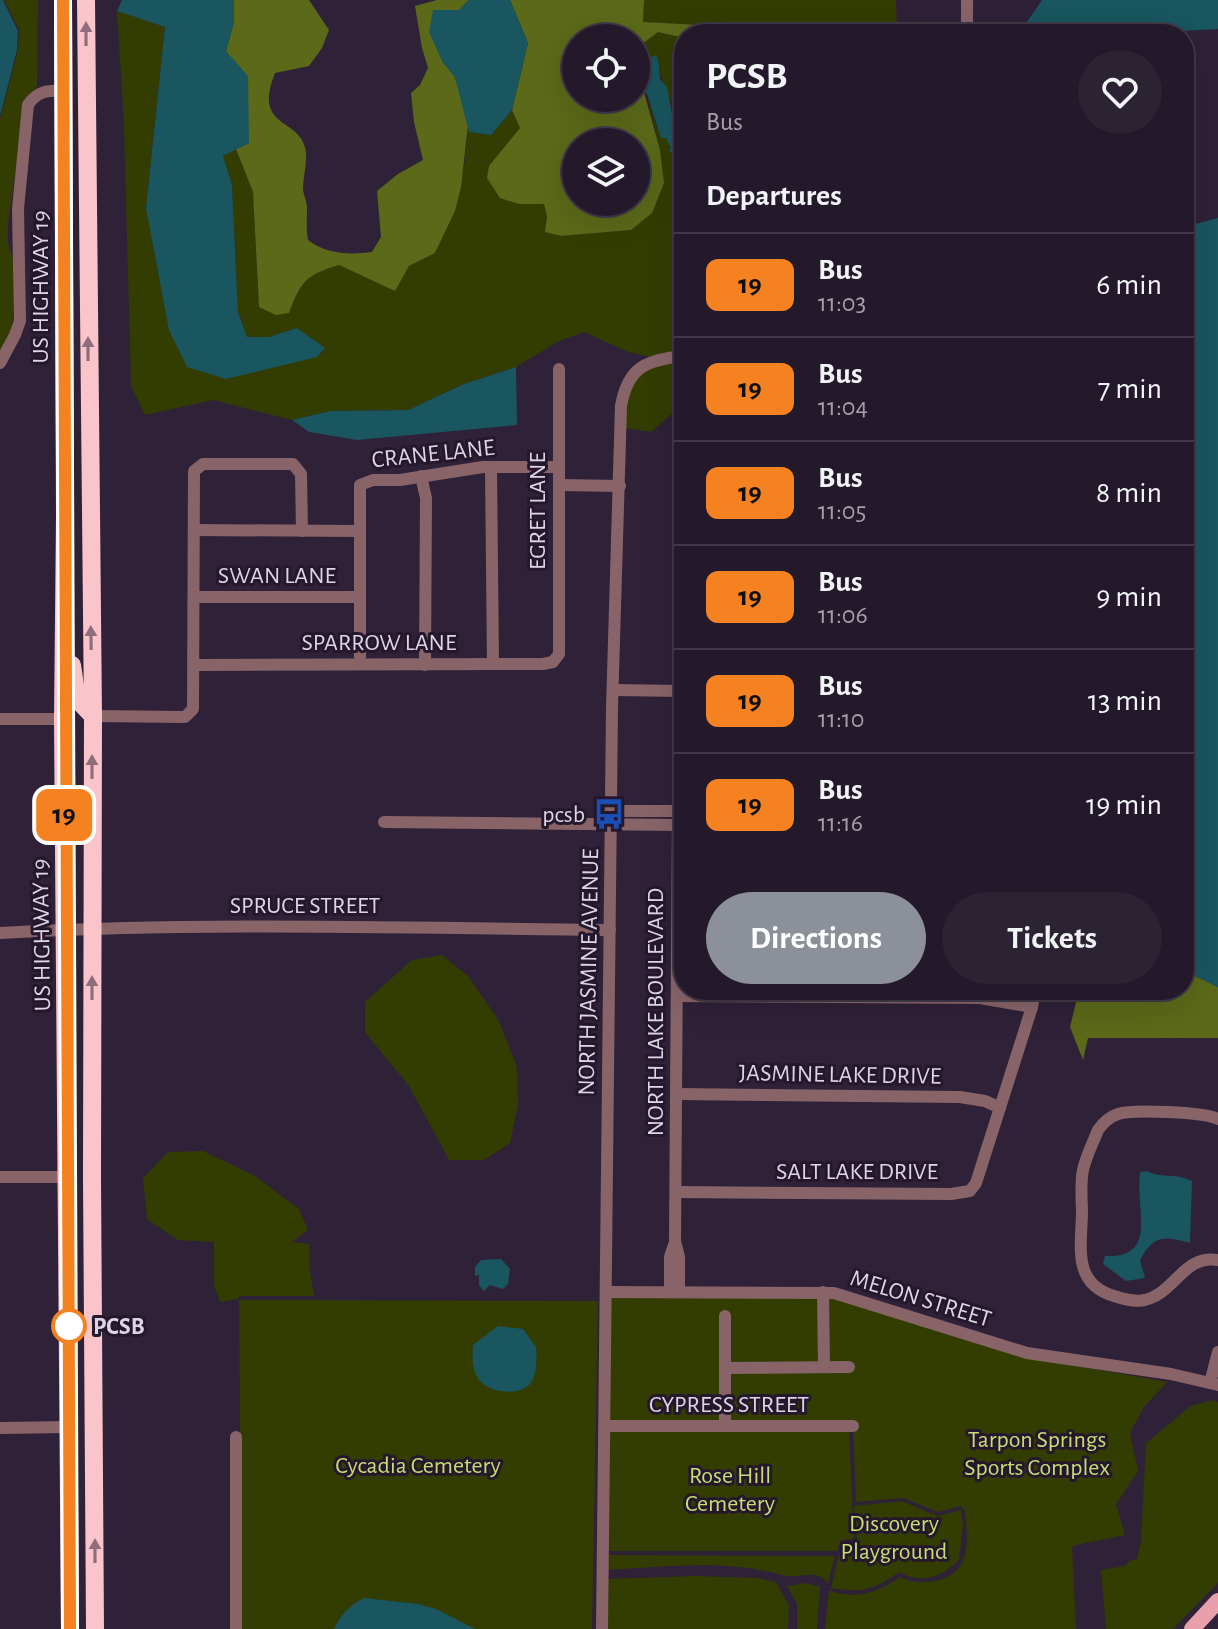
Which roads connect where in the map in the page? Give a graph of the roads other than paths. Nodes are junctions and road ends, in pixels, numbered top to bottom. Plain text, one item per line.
1 (63, 0) edge
2 (86, 0) edge
3 (967, 0) edge
4 (967, 24) edge
5 (63, 91) junction
6 (674, 357) edge
7 (0, 363) edge
8 (559, 369) dead end
9 (491, 467) junction
10 (559, 467) junction
11 (421, 476) junction
12 (559, 485) junction
13 (620, 486) junction
14 (194, 530) junction
15 (302, 531) junction
16 (359, 531) junction
17 (194, 597) junction
18 (359, 597) junction
19 (64, 611) junction
20 (559, 654) joint
21 (360, 664) junction
22 (493, 664) junction
23 (194, 665) junction
24 (425, 665) junction
25 (613, 690) junction
26 (674, 691) edge
27 (93, 716) junction
28 (0, 719) edge
29 (63, 719) junction
30 (612, 817) junction
31 (674, 818) edge
32 (384, 822) dead end
33 (65, 929) junction
34 (93, 929) junction
35 (610, 930) junction
36 (0, 933) edge
37 (677, 1000) edge
38 (992, 1000) edge
39 (1033, 1000) edge
40 (1032, 1007) junction
41 (677, 1094) junction
42 (67, 1098) junction
43 (1000, 1108) junction
44 (1218, 1119) edge
45 (0, 1177) edge
46 (68, 1177) junction
47 (92, 1177) junction
48 (676, 1192) junction
49 (1218, 1260) edge
50 (93, 1287) junction
51 (607, 1292) junction
52 (675, 1292) junction
53 (823, 1292) junction
54 (725, 1316) dead end
55 (1218, 1352) edge
56 (824, 1367) junction
57 (849, 1367) dead end
58 (725, 1368) junction
59 (1216, 1384) edge
60 (725, 1421) dead end
61 (605, 1426) junction
62 (853, 1426) dead end
63 (69, 1427) junction
64 (0, 1428) edge
65 (236, 1437) dead end
66 (1218, 1601) edge
67 (70, 1629) edge
68 (95, 1629) edge
69 (236, 1629) edge
70 (602, 1629) edge
71 (1192, 1629) edge

1 - 5 highway, US HIGHWAY 19
27 -> 2 highway, US HIGHWAY 19
3 - 4 street
5 - 7 street
5 - 19 highway, US HIGHWAY 19
6 - 13 street, NORTH JASMINE AVENUE
8 - 10 street, EGRET LANE
9 - 10 street, CRANE LANE
9 - 11 street, CRANE LANE
9 - 22 street
10 - 12 street, EGRET LANE
11 - 16 street, CRANE LANE
11 - 24 street
12 - 13 street
12 - 20 street, EGRET LANE
13 - 25 street, NORTH JASMINE AVENUE
14 - 15 street
14 - 15 street
14 - 17 street
15 - 16 street
16 - 18 street
17 - 18 street, SWAN LANE
17 - 23 street
18 - 21 street
19 - 27 highway
19 - 29 highway, US HIGHWAY 19
20 - 22 street, SPARROW LANE
21 - 23 street, SPARROW LANE
21 - 24 street, SPARROW LANE
22 - 24 street, SPARROW LANE
23 - 27 street
25 - 26 street
25 - 30 street, NORTH JASMINE AVENUE
34 -> 27 highway, US HIGHWAY 19
28 - 29 street
29 - 33 highway, US HIGHWAY 19
30 - 31 street
30 - 32 street
30 - 35 street, NORTH JASMINE AVENUE
33 - 34 street, SPRUCE STREET
33 - 36 street, SPRUCE STREET
33 - 42 highway, US HIGHWAY 19
34 - 35 street, SPRUCE STREET
47 -> 34 highway, US HIGHWAY 19
35 - 51 street, NORTH JASMINE AVENUE
37 - 41 street, NORTH LAKE BOULEVARD
38 - 40 street
39 - 40 street, SALT LAKE DRIVE
40 - 43 street, SALT LAKE DRIVE
41 - 43 street, JASMINE LAKE DRIVE
41 - 48 street, NORTH LAKE BOULEVARD
42 - 46 highway, US HIGHWAY 19
42 - 47 highway
43 - 48 street, SALT LAKE DRIVE
44 - 49 street
45 - 46 street
46 - 50 highway
46 - 63 highway, US HIGHWAY 19
47 - 50 highway, US HIGHWAY 19
48 - 52 street, NORTH LAKE BOULEVARD
68 -> 50 highway, US HIGHWAY 19
51 - 52 street, MELON STREET
51 - 61 street, NORTH JASMINE AVENUE
52 - 53 street, MELON STREET
53 - 56 street
53 - 59 street, MELON STREET
54 - 58 street
55 - 59 street
56 - 57 street
56 - 58 street
58 - 60 street
61 - 62 street, CYPRESS STREET
61 - 70 street, NORTH JASMINE AVENUE
63 - 64 street
63 - 67 highway, US HIGHWAY 19
65 - 69 street
66 - 71 main road

